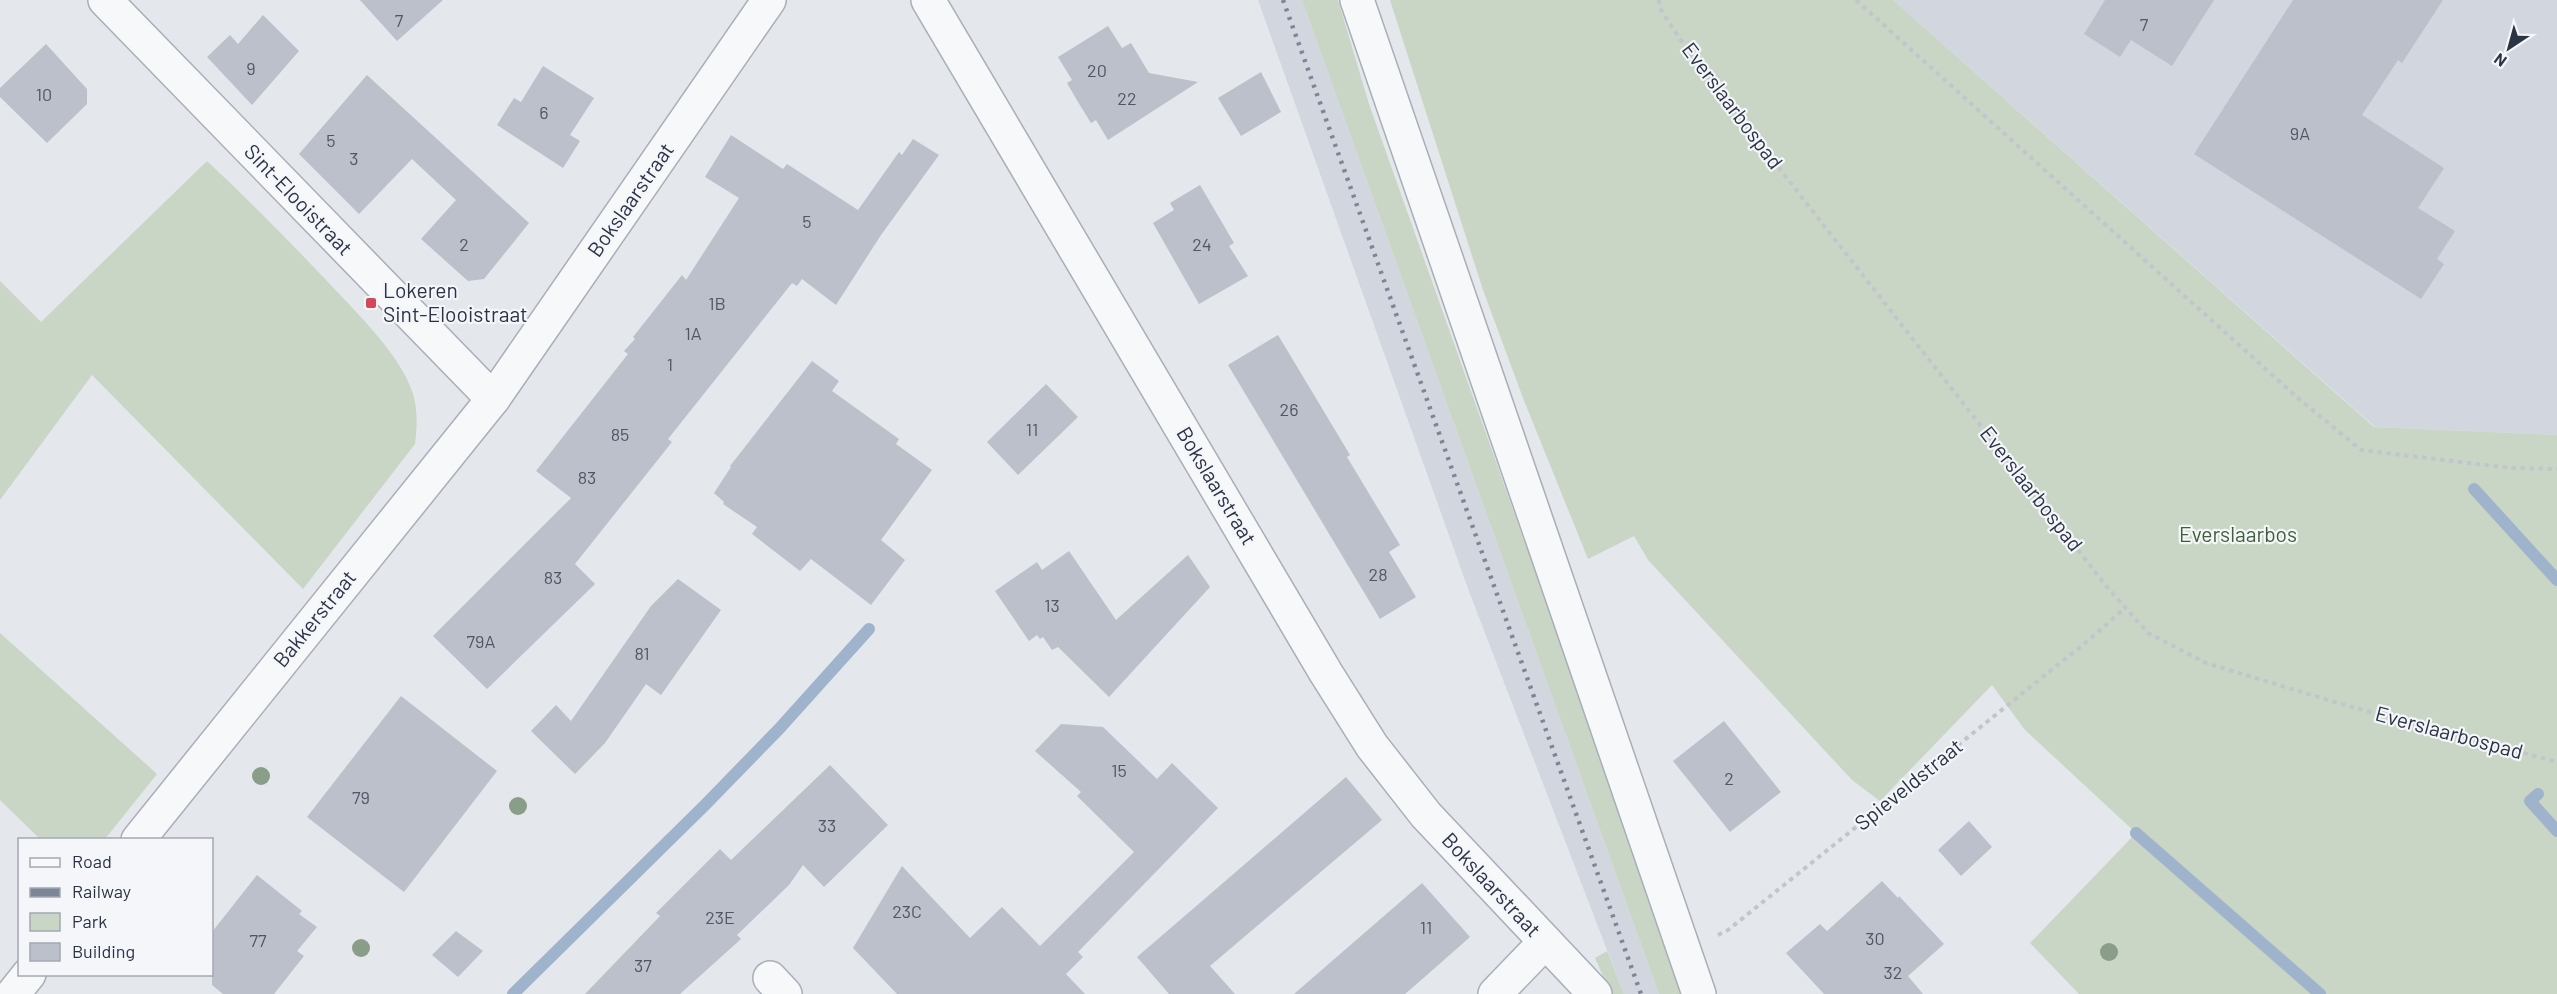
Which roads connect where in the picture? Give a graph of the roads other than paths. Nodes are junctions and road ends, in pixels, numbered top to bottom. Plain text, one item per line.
1 (105, 0) edge
2 (769, 0) edge
3 (928, 0) edge
4 (1357, 0) edge
5 (493, 399) junction
6 (140, 838) edge
7 (1545, 942) junction
8 (28, 976) edge
9 (13, 994) edge
10 (1495, 994) edge
11 (1595, 994) edge
12 (1699, 994) edge

1 - 5 street, Sint-Elooistraat
2 - 5 street, Bokslaarstraat
3 - 7 street, Bokslaarstraat
4 - 12 street
5 - 6 street, Bakkerstraat
7 - 10 street
7 - 11 street, Bokslaarstraat
8 - 9 street

